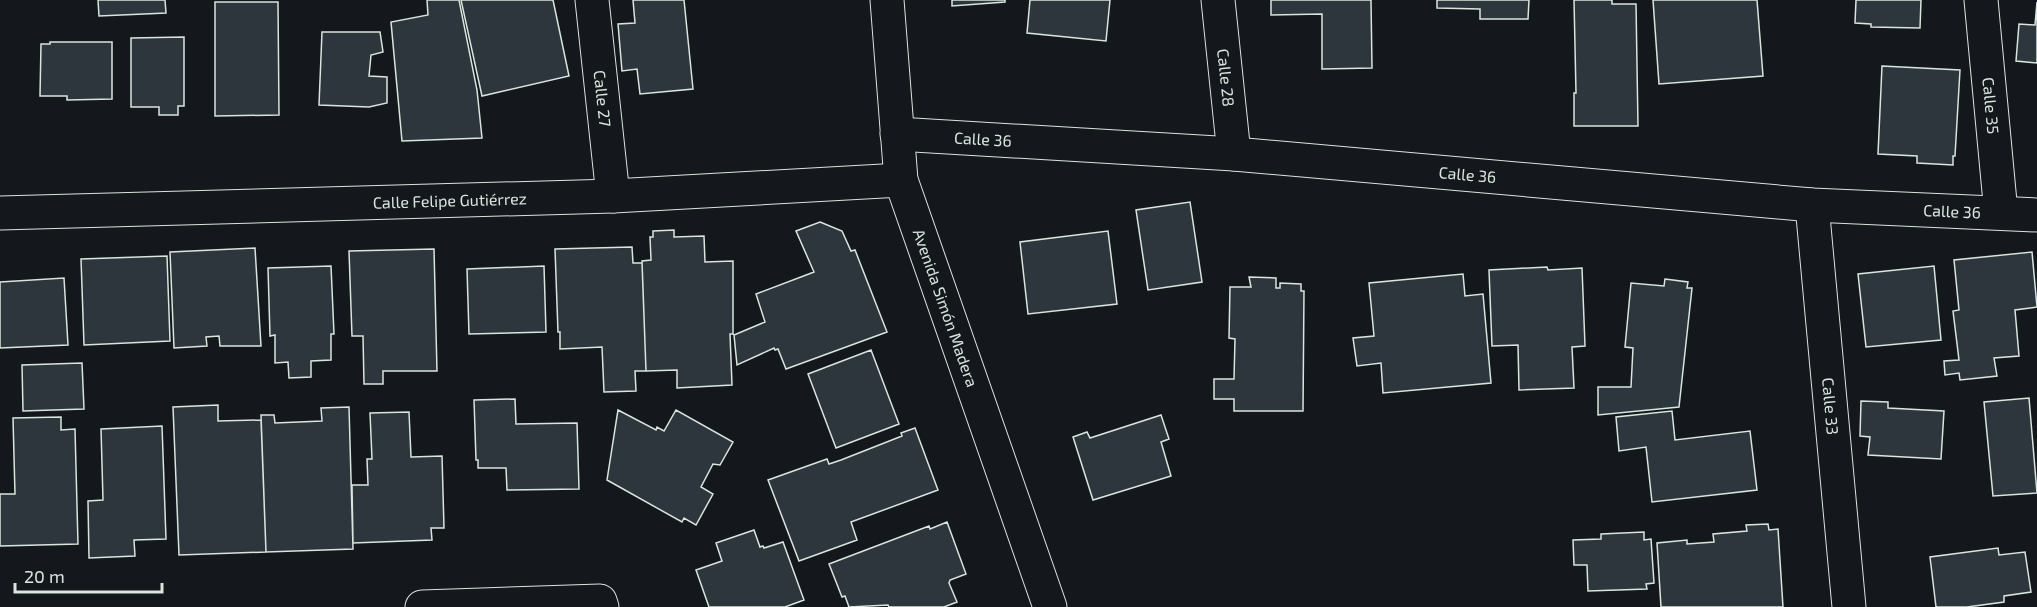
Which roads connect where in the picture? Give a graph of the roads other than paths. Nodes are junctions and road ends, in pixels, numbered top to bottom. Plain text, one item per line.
1 (592, 0) edge
2 (887, 0) edge
3 (1218, 0) edge
4 (1981, 0) edge
5 (897, 134) junction
6 (1234, 154) junction
7 (901, 180) junction
8 (613, 196) junction
9 (1812, 205) junction
10 (0, 213) edge
11 (2001, 213) junction
12 (2037, 215) edge
13 (422, 607) edge
14 (602, 607) edge
15 (1050, 607) edge
16 (1849, 607) edge

1 - 8 street, Calle 27
2 - 5 street, Avenida Simón Madera
3 - 6 street, Calle 28
4 - 11 street, Calle 35
5 - 6 street, Calle 36
5 - 7 street, Avenida Simón Madera
6 - 9 street, Calle 36
7 - 8 street, Calle Felipe Gutiérrez
7 - 15 street, Avenida Simón Madera
8 - 10 street, Calle Felipe Gutiérrez
9 - 11 street, Calle 36
9 - 16 street, Calle 33
11 - 12 street, Calle 36
13 - 14 street

